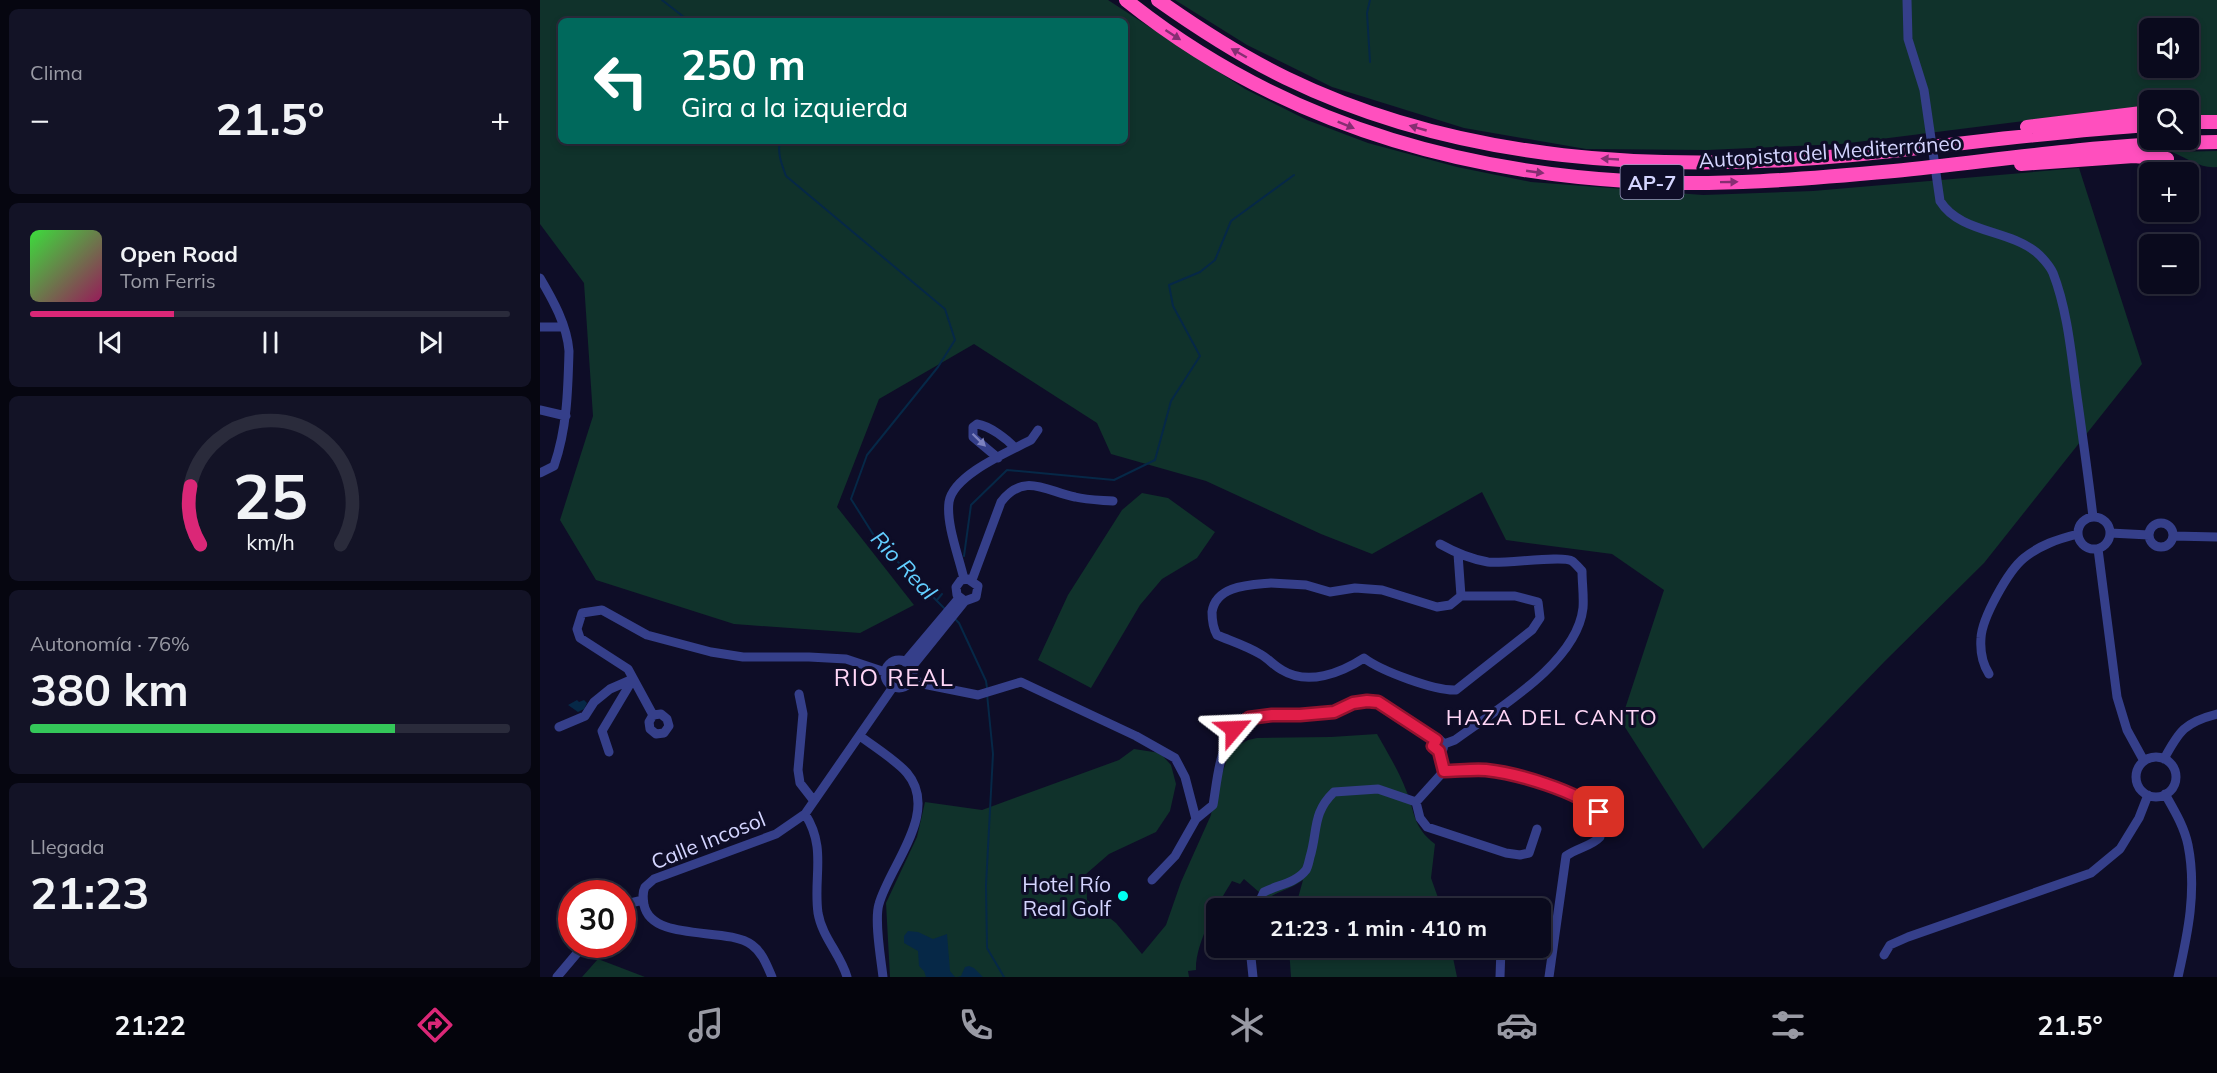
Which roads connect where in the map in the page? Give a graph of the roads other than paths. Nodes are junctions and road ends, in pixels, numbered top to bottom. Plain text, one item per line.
1 (1126, 0) edge
2 (1158, 0) edge
3 (1907, 0) edge
4 (2139, 113) edge
5 (2199, 122) edge
6 (2217, 122) edge
7 (2139, 126) edge
8 (2217, 142) edge
9 (2167, 159) dead end
10 (1728, 162) junction
11 (1771, 180) junction
12 (540, 279) edge
13 (540, 327) edge
14 (563, 327) junction
15 (540, 410) edge
16 (566, 416) junction
17 (1038, 430) dead end
18 (1015, 448) junction
19 (998, 458) junction
20 (540, 473) edge
21 (1113, 501) dead end
22 (2093, 517) junction
23 (2078, 534) junction
24 (2110, 534) junction
25 (2149, 535) junction
26 (2173, 536) junction
27 (2217, 537) edge
28 (1440, 544) dead end
29 (2098, 549) junction
30 (1458, 554) junction
31 (968, 579) junction
32 (1461, 596) junction
33 (962, 599) junction
34 (908, 665) junction
35 (885, 672) junction
36 (1989, 674) dead end
37 (912, 678) junction
38 (633, 679) junction
39 (893, 687) junction
40 (799, 694) dead end
41 (2217, 714) edge
42 (653, 715) dead end
43 (559, 727) dead end
44 (860, 736) junction
45 (1440, 745) junction
46 (609, 752) dead end
47 (2164, 759) junction
48 (2144, 761) junction
49 (1444, 771) junction
50 (2165, 794) junction
51 (2148, 795) junction
52 (814, 801) junction
53 (1416, 802) junction
54 (805, 814) junction
55 (1197, 819) junction
56 (1537, 829) dead end
57 (1152, 880) dead end
58 (1261, 898) edge
59 (643, 900) junction
60 (636, 902) edge
61 (1884, 955) dead end
62 (573, 958) edge
63 (1251, 958) edge
64 (1501, 958) edge
65 (556, 977) edge
66 (772, 977) edge
67 (847, 977) edge
68 (883, 977) edge
69 (1253, 977) edge
70 (1500, 977) edge
71 (1549, 977) edge
72 (2178, 977) edge

1 -> 11 highway, Autopista del Mediterráneo / AP-7
10 -> 2 highway, Autopista del Mediterráneo / AP-7
3 - 22 street
4 - 10 highway
5 - 6 highway
7 - 10 highway, Autopista del Mediterráneo / AP-7
8 - 11 highway, Autopista del Mediterráneo / AP-7
9 - 11 highway
12 - 14 street
13 - 14 street
14 - 16 street
15 - 16 street
16 - 20 street
17 - 18 street
18 - 19 street
18 -> 19 street
19 - 31 street
21 - 31 street
22 - 23 street
22 - 24 street
23 - 29 street
23 - 36 street
24 - 25 street
24 - 29 street
25 - 26 street
25 - 26 street
26 - 27 street
28 - 30 street
29 - 48 street
30 - 32 street
30 - 45 street
31 - 33 street
31 - 33 street
32 - 32 street
33 - 34 street
34 - 35 street
34 - 37 street
35 - 38 street
35 - 39 street
37 - 39 street
37 - 55 street
38 - 42 street
38 - 43 street
38 - 46 street
39 - 44 street, Calle Incosol
40 - 52 street
41 - 47 street
44 - 52 street, Calle Incosol
44 - 68 street
45 - 49 street
45 - 55 street
47 - 48 street
47 - 50 street
48 - 51 street
49 - 53 street
49 - 71 street
50 - 51 street
50 - 72 street
51 - 61 street
52 - 54 street, Calle Incosol
53 - 56 street
53 - 58 street
54 - 59 street, Calle Incosol
54 - 67 street
55 - 57 street
59 - 60 street
59 - 66 street, Calle Incosol
62 - 65 street
63 - 69 street
64 - 70 street

